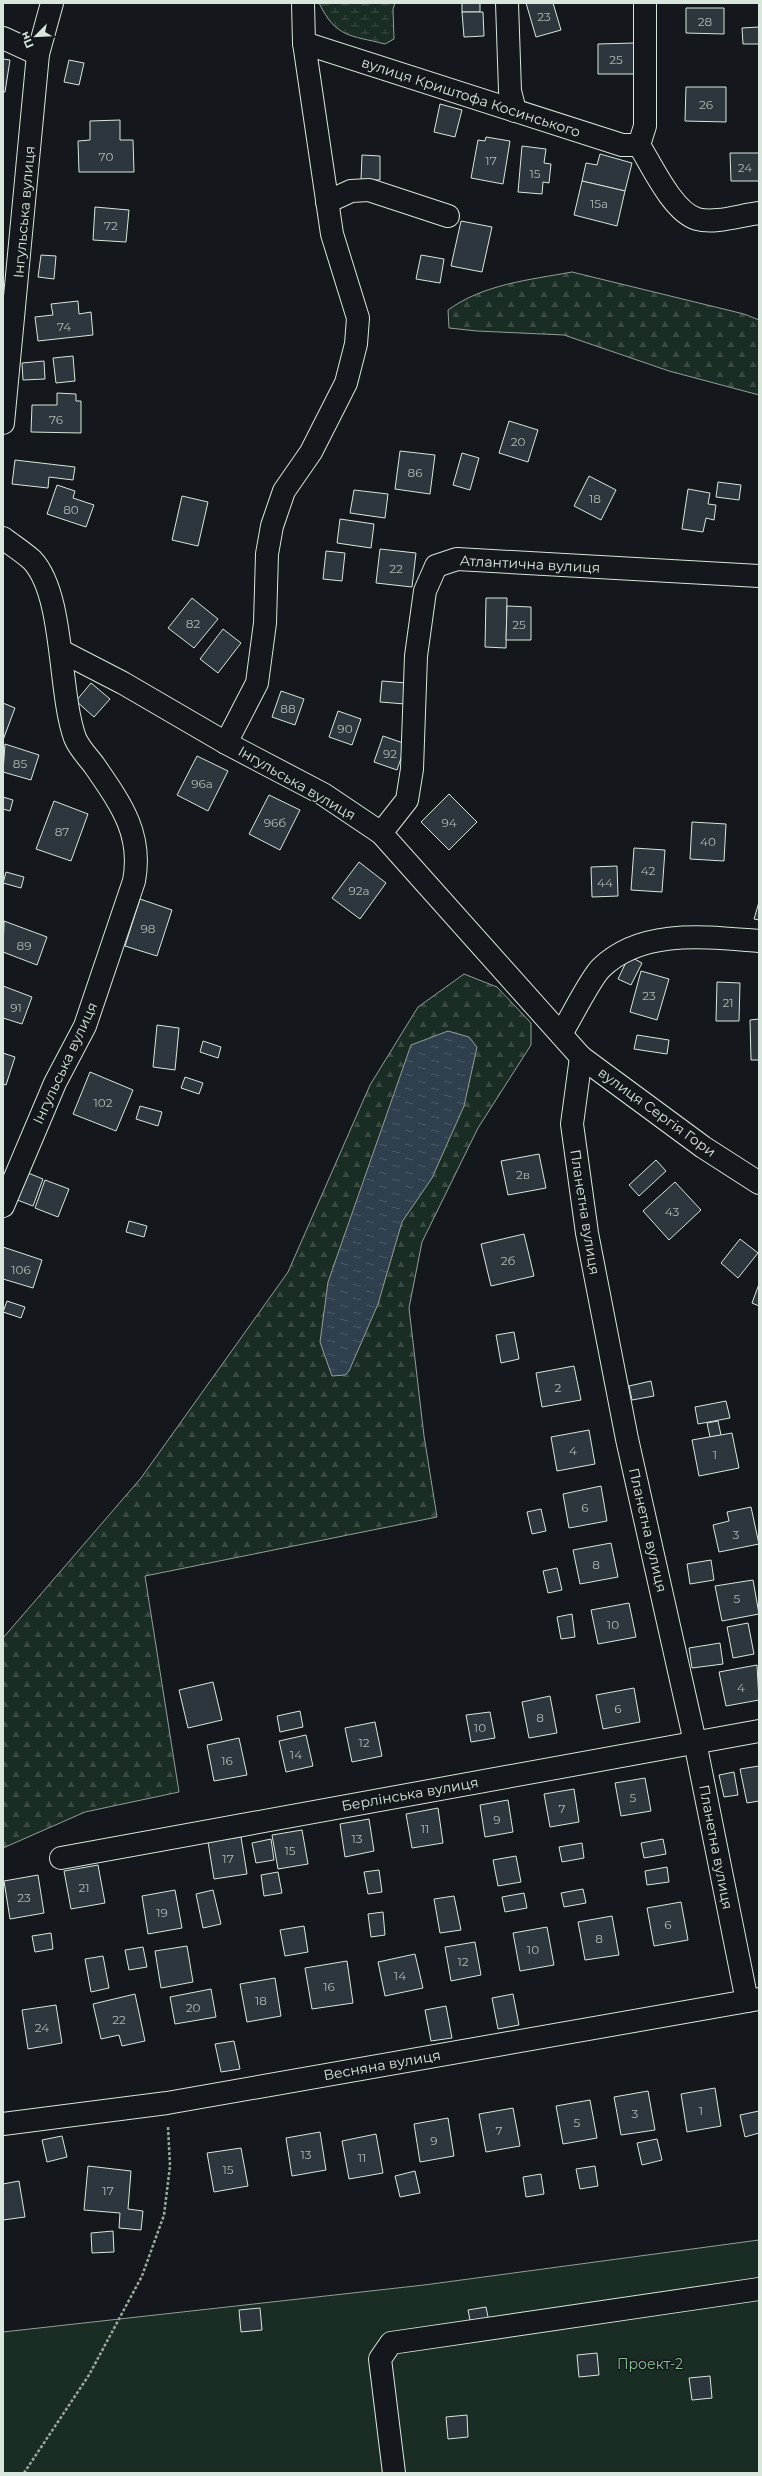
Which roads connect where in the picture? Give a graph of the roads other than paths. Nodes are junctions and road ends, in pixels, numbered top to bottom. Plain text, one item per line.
1 (52, 3) edge
2 (303, 3) edge
3 (508, 3) edge
4 (645, 3) edge
5 (3, 38) edge
6 (304, 43) junction
7 (38, 54) junction
8 (516, 111) junction
9 (639, 145) junction
10 (327, 202) junction
11 (759, 213) edge
12 (448, 216) dead end
13 (3, 423) edge
14 (3, 538) edge
15 (759, 576) edge
16 (61, 650) junction
17 (226, 743) junction
18 (381, 833) junction
19 (759, 941) edge
20 (561, 1034) junction
21 (581, 1057) junction
22 (759, 1183) edge
23 (3, 1206) edge
24 (759, 1731) edge
25 (695, 1742) junction
26 (61, 1858) dead end
27 (753, 2000) edge
28 (3, 2124) edge
29 (759, 2289) edge
30 (394, 2473) edge

1 - 7 street, Інгульська вулиця
2 - 6 street
3 - 8 street
4 - 9 street
5 - 7 street
6 - 8 street, вулиця Криштофа Косинського
6 - 10 street
7 - 13 street, Інгульська вулиця
8 - 9 street, вулиця Криштофа Косинського
9 - 11 street
10 - 12 street
10 - 17 street
14 - 16 street, Інгульська вулиця
15 - 18 street, Атлантична вулиця
16 - 17 street, Інгульська вулиця
16 - 23 street, Інгульська вулиця
17 - 18 street, Інгульська вулиця
18 - 20 street, Інгульська вулиця
19 - 20 street
20 - 21 street, вулиця Сергія Гори
21 - 22 street, вулиця Сергія Гори
21 - 25 street, Планетна вулиця
24 - 25 street, Берлінська вулиця
25 - 26 street, Берлінська вулиця
25 - 27 street, Планетна вулиця
27 - 28 street, Весняна вулиця
29 - 30 street

